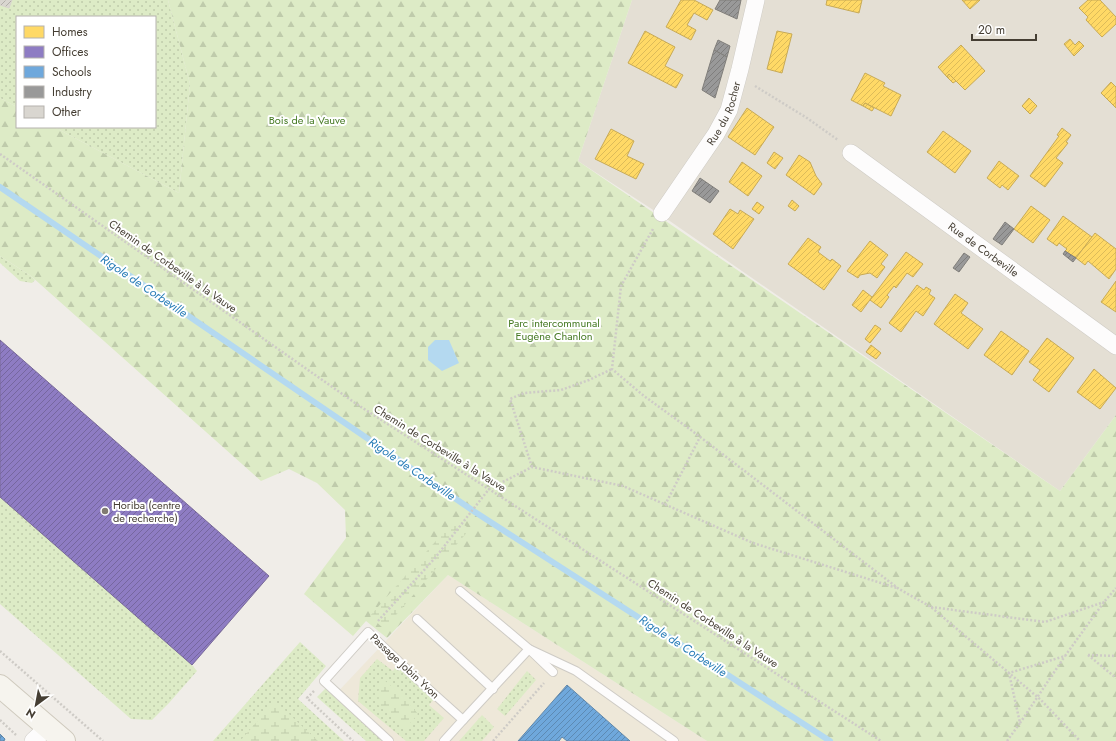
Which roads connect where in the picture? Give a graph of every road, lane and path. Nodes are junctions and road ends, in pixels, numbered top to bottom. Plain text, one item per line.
1 (756, 0) edge
2 (753, 85) dead end
3 (851, 153) joint
4 (0, 154) edge
5 (662, 213) joint
6 (1116, 346) edge
7 (612, 369) junction
8 (700, 437) junction
9 (532, 467) junction
10 (489, 488) junction
11 (665, 505) junction
12 (1116, 588) edge
13 (899, 589) junction
14 (460, 591) dead end
15 (1104, 602) junction
16 (931, 607) junction
17 (417, 619) dead end
18 (368, 632) junction
19 (529, 649) junction
20 (0, 651) edge
21 (1064, 656) junction
22 (1116, 656) edge
23 (554, 672) joint
24 (1009, 673) junction
25 (1116, 678) edge
26 (324, 680) junction
27 (0, 686) edge
28 (493, 689) junction
29 (0, 720) edge
30 (463, 720) junction
31 (1020, 723) junction
32 (41, 736) edge
33 (103, 741) edge
34 (353, 741) edge
35 (389, 741) edge
36 (444, 741) edge
37 (493, 741) edge
38 (674, 741) edge
39 (881, 741) edge
40 (1007, 741) edge
41 (1080, 741) edge

1 - 5 street, Rue du Rocher
2 - 3 path
3 - 6 street, Rue de Corbeville
4 - 10 path, Chemin de Corbeville à la Vauve
5 - 7 path
7 - 8 path
7 - 9 path
8 - 11 path
8 - 13 path
9 - 10 path
9 - 11 path
10 - 18 path
10 - 39 path, Chemin de Corbeville à la Vauve
11 - 13 path
12 - 15 path
13 - 16 path
14 - 19 lane
15 - 16 path
15 - 21 path
16 - 24 path
17 - 28 lane
18 - 26 lane, Passage Jobin Yvon
18 - 30 lane, Passage Jobin Yvon
19 - 23 lane
19 - 28 lane
19 - 38 lane
20 - 33 path
21 - 24 path
21 - 31 path, bridge
22 - 25 path
23 - 37 path
24 - 31 path
24 - 41 path
26 - 34 path
26 - 35 lane
27 - 32 main road
28 - 30 lane
29 - 32 path
30 - 36 lane
31 - 40 path

